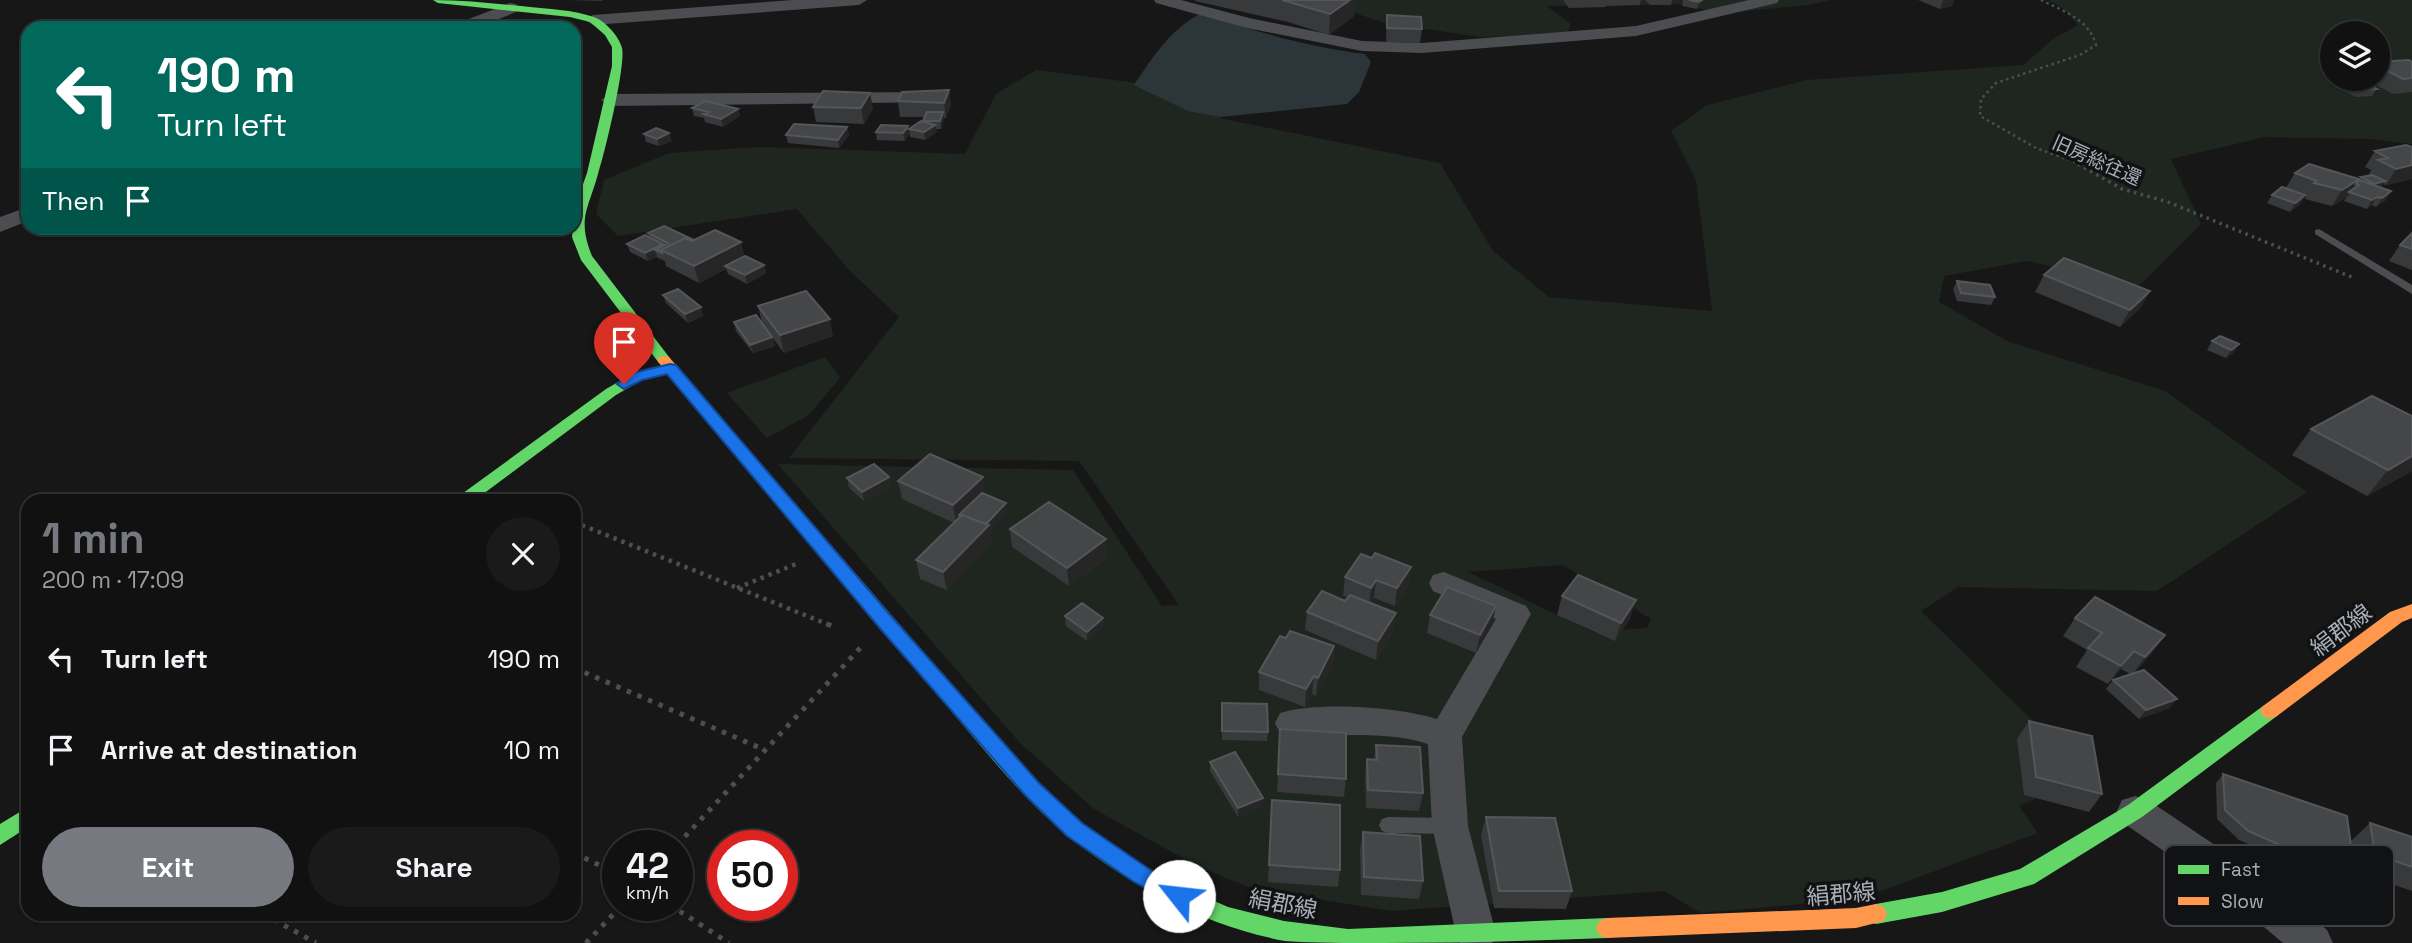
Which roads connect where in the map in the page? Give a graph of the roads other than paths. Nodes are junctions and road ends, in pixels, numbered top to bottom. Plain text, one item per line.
1 (438, 0) edge
2 (859, 0) edge
3 (1162, 0) edge
4 (1771, 0) edge
5 (510, 8) junction
6 (593, 20) junction
7 (479, 21) edge
8 (943, 98) edge
9 (610, 100) junction
10 (581, 208) edge
11 (21, 216) edge
12 (0, 225) edge
13 (2319, 232) dead end
14 (578, 235) edge
15 (2412, 290) edge
16 (670, 369) junction
17 (473, 494) edge
18 (1444, 583) dead end
19 (2412, 611) edge
20 (1292, 723) dead end
21 (1445, 735) junction
22 (2135, 811) junction
23 (21, 821) edge
24 (1388, 825) dead end
25 (1450, 826) junction
26 (0, 836) edge
27 (2185, 845) edge
28 (2292, 926) edge
29 (1476, 933) junction
30 (1347, 941) edge
31 (2313, 943) edge

1 - 5 main road
2 - 6 street
3 - 4 street
5 - 6 main road
5 - 7 street
6 - 9 main road, 絹郡線
8 - 9 street
9 - 10 main road, 絹郡線
11 - 12 street
13 - 15 lane
14 - 16 main road, 絹郡線
16 - 17 main road
16 - 30 main road, 絹郡線
18 - 21 street
19 - 22 main road, 絹郡線
20 - 21 street
21 - 25 street
22 - 27 street
22 - 29 main road, 絹郡線
23 - 26 main road
24 - 25 lane
25 - 29 street
28 - 31 street
29 - 30 main road, 絹郡線

